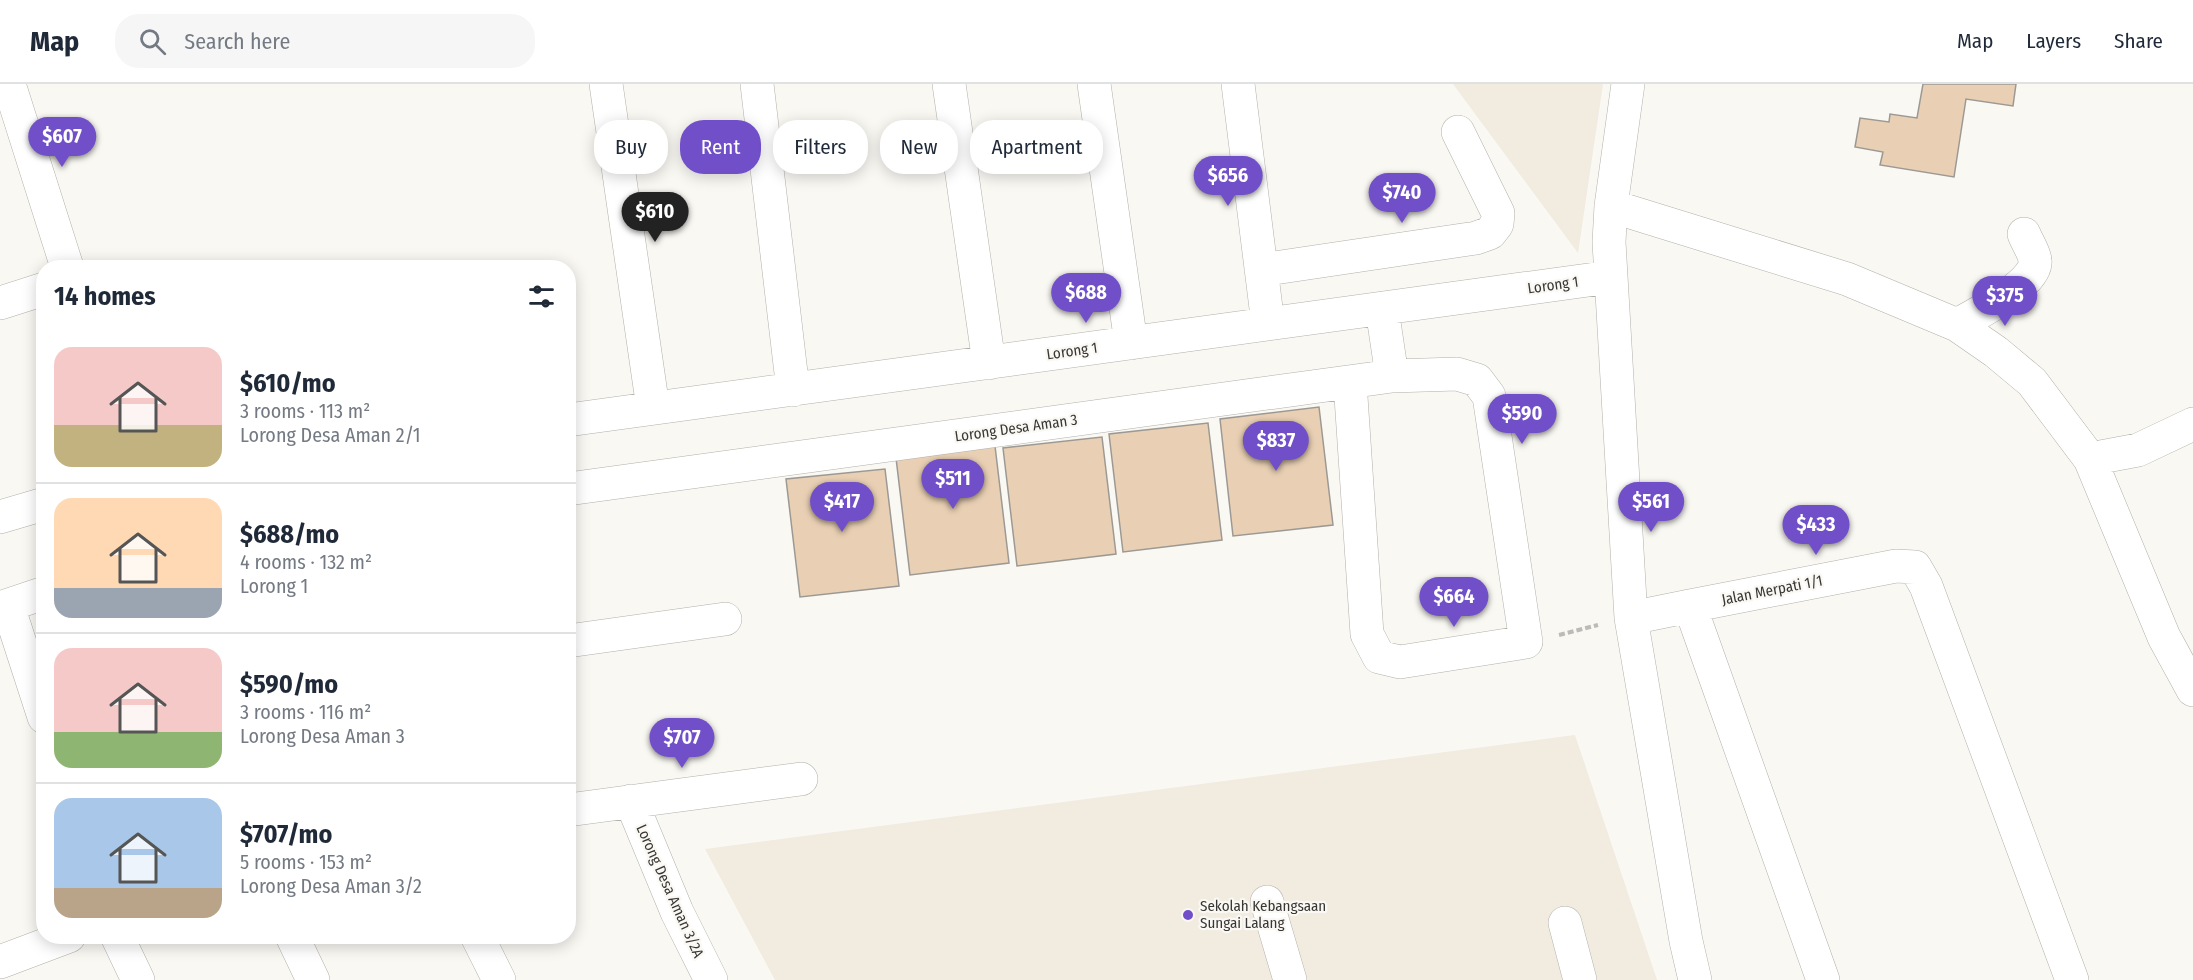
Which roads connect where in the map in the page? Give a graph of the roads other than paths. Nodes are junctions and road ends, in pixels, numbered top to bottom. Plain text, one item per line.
1 (9, 84) edge
2 (606, 84) edge
3 (757, 84) edge
4 (949, 84) edge
5 (1094, 84) edge
6 (1238, 84) edge
7 (1628, 84) edge
8 (1458, 132) dead end
9 (13, 143) edge
10 (1611, 206) junction
11 (2024, 234) dead end
12 (64, 260) edge
13 (1261, 270) junction
14 (1610, 277) junction
15 (36, 292) edge
16 (0, 303) edge
17 (1382, 309) junction
18 (1268, 324) junction
19 (1957, 325) junction
20 (1131, 343) junction
21 (989, 363) junction
22 (1392, 376) junction
23 (1350, 382) junction
24 (793, 390) junction
25 (653, 408) junction
26 (576, 419) edge
27 (2193, 424) edge
28 (2090, 459) junction
29 (576, 488) edge
30 (36, 506) edge
31 (0, 517) edge
32 (36, 596) edge
33 (1689, 606) junction
34 (4, 607) edge
35 (1631, 618) junction
36 (725, 619) dead end
37 (576, 640) edge
38 (2193, 690) edge
39 (36, 695) edge
40 (801, 779) dead end
41 (631, 801) junction
42 (576, 809) edge
43 (1267, 902) dead end
44 (1565, 923) dead end
45 (48, 944) edge
46 (121, 944) edge
47 (296, 944) edge
48 (481, 944) edge
49 (0, 962) edge
50 (138, 980) edge
51 (313, 980) edge
52 (499, 980) edge
53 (711, 980) edge
54 (1290, 980) edge
55 (1580, 980) edge
56 (1695, 980) edge
57 (1823, 980) edge
58 (2072, 980) edge

1 - 9 street
2 - 25 street
3 - 24 street
4 - 21 street
5 - 20 street
6 - 13 street
7 - 10 street
8 - 13 street
9 - 12 street
10 - 14 street
10 - 19 street
11 - 19 street
13 - 18 street
14 - 17 street, Lorong 1
14 - 35 street
15 - 16 street
17 - 18 street, Lorong 1
17 - 22 street
18 - 20 street, Lorong 1
19 - 28 street
20 - 21 street, Lorong 1
21 - 24 street, Lorong 1
22 - 23 street, Lorong Desa Aman 3
22 - 23 street, Lorong Desa Aman 3
23 - 29 street, Lorong Desa Aman 3
24 - 25 street, Lorong 1
25 - 26 street, Lorong 1
27 - 28 street
28 - 38 street
30 - 31 street
32 - 34 street
33 - 35 street
33 - 57 street
33 - 58 street, Jalan Merpati 1/1
34 - 39 street
35 - 56 street
36 - 37 street
40 - 41 street
41 - 42 street
41 - 53 street, Lorong Desa Aman 3/2A
43 - 54 street
44 - 55 street
45 - 49 street
46 - 50 street
47 - 51 street
48 - 52 street

